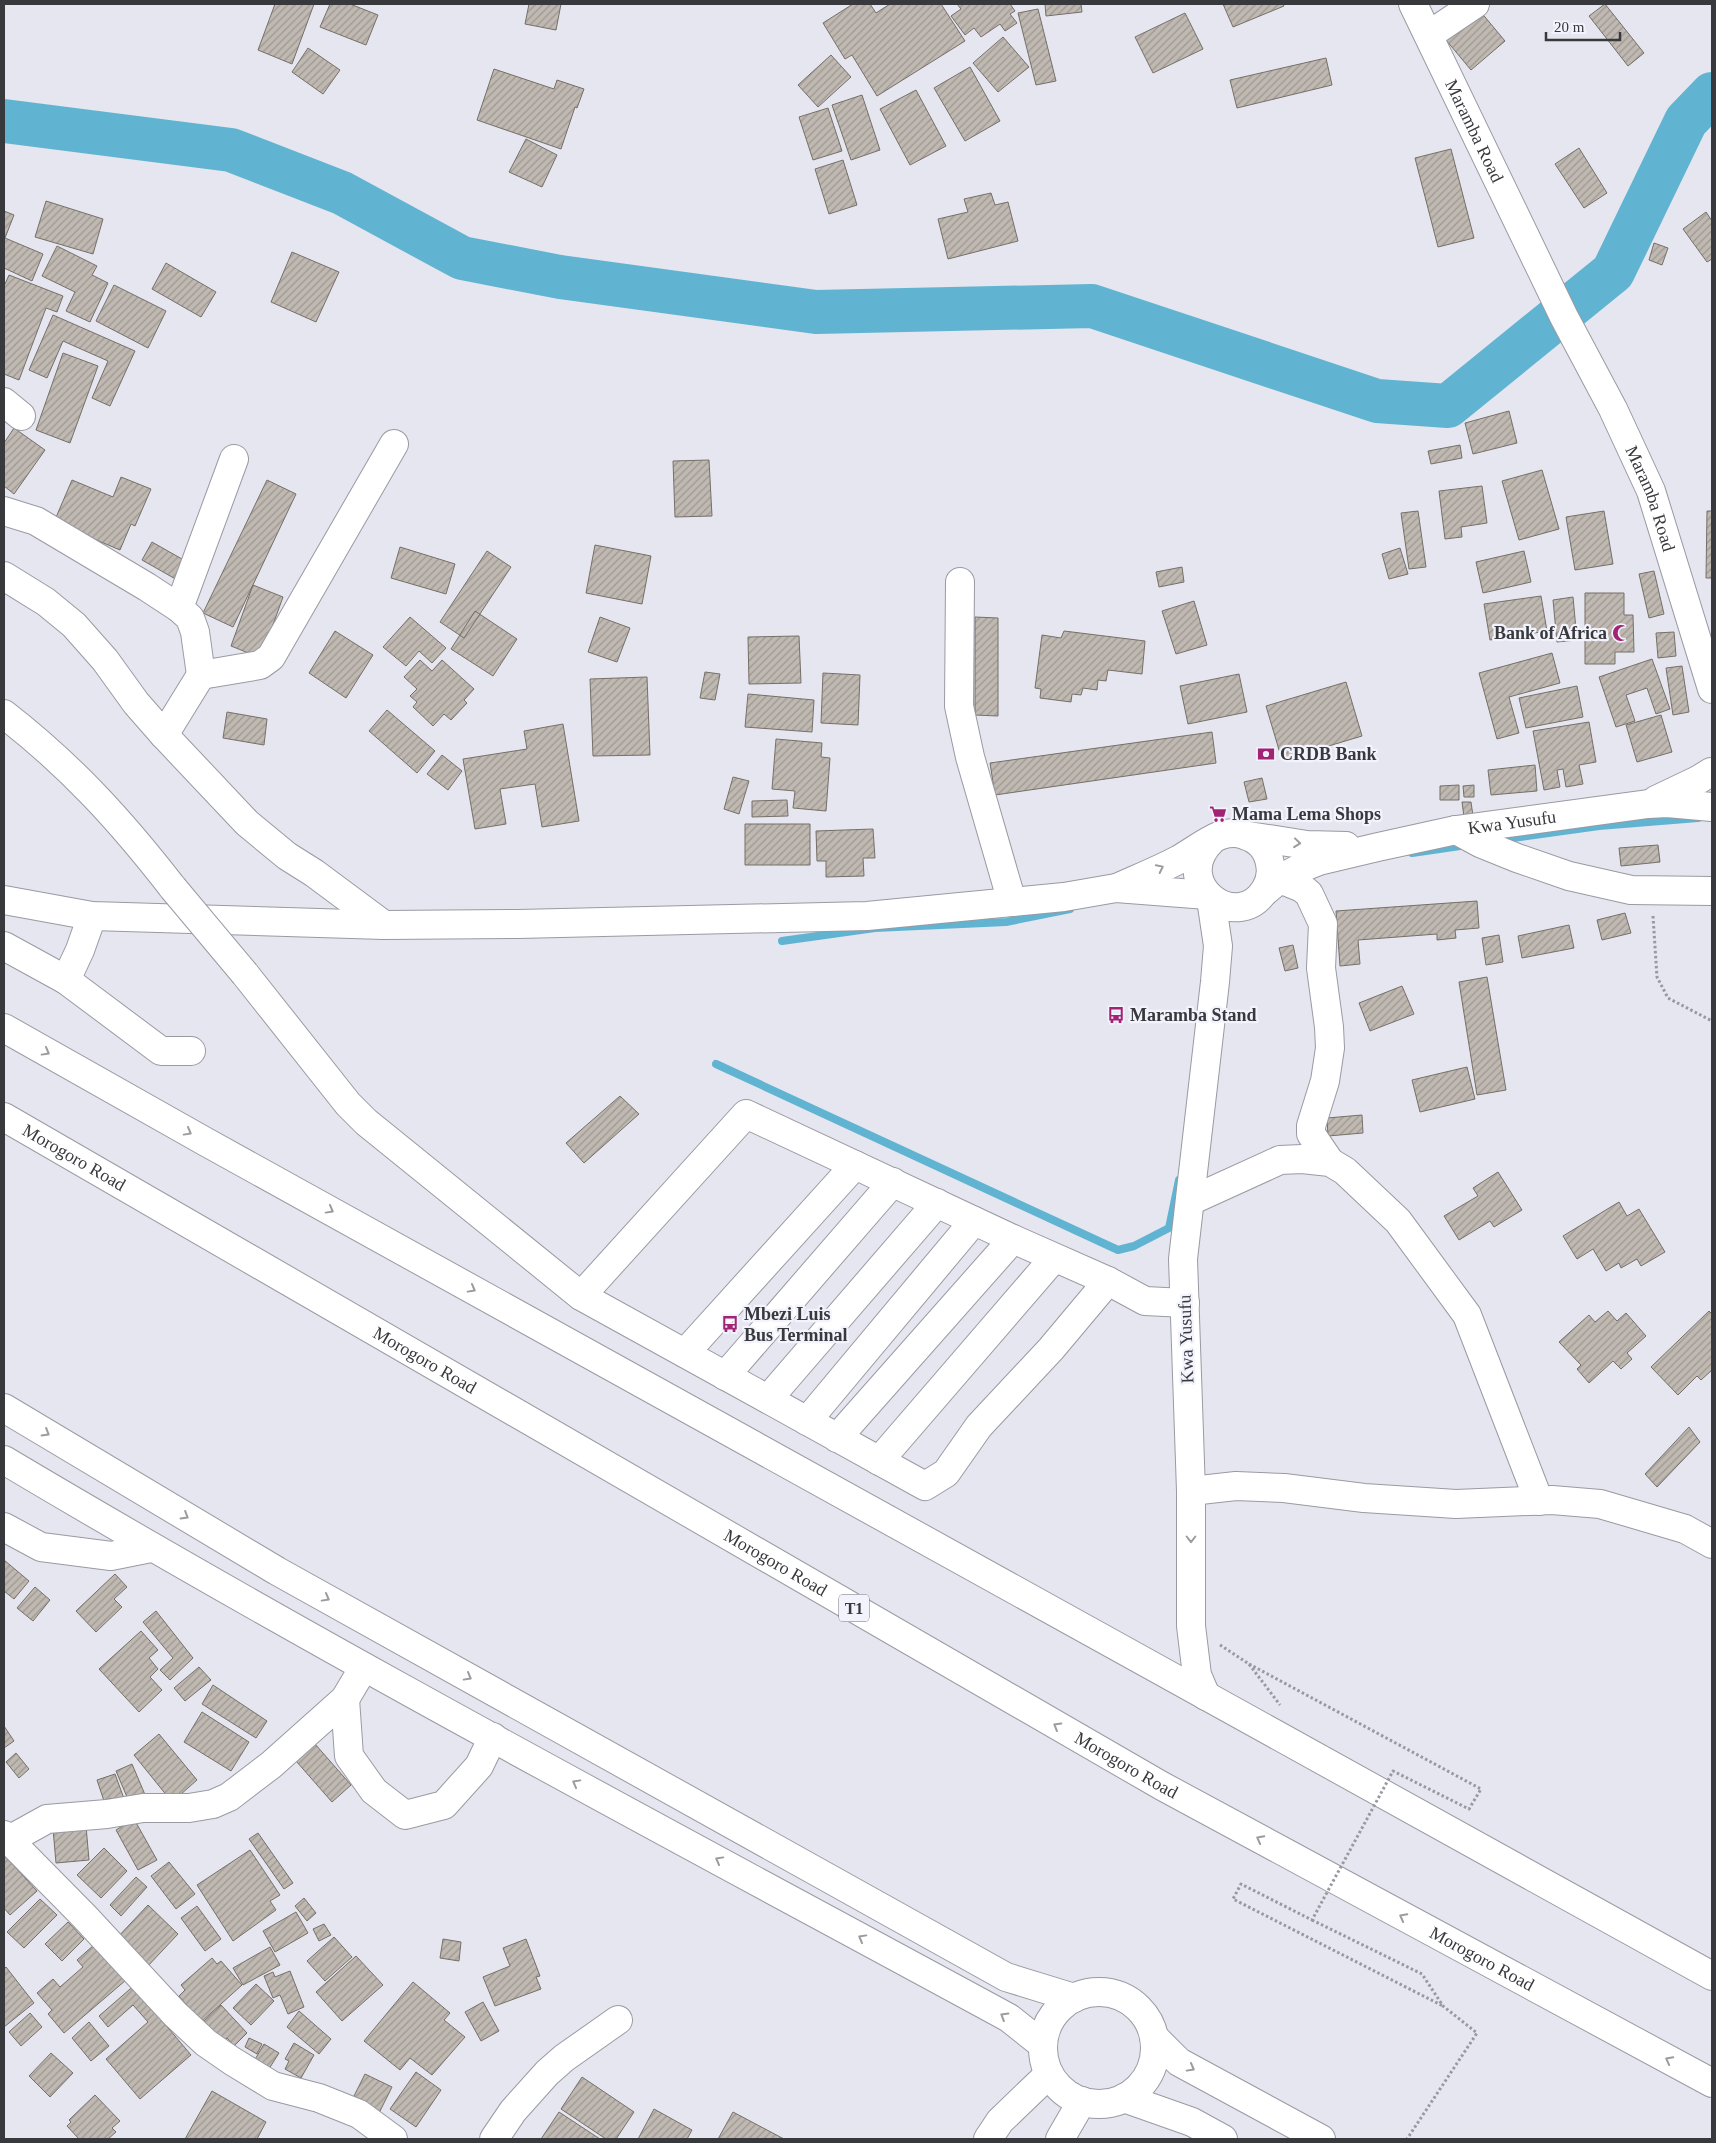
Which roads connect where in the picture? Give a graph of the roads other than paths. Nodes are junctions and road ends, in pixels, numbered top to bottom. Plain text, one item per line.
1 (1413, 4) edge
2 (1475, 4) edge
3 (1428, 35) junction
4 (394, 444) dead end
5 (234, 459) dead end
6 (4, 511) edge
7 (4, 576) edge
8 (960, 582) dead end
9 (179, 608) junction
10 (201, 675) junction
11 (1712, 689) edge
12 (4, 714) edge
13 (164, 734) junction
14 (1712, 778) edge
15 (1648, 804) junction
16 (1712, 807) edge
17 (1456, 830) junction
18 (1249, 836) junction
19 (1212, 840) junction
20 (1378, 846) junction
21 (1116, 888) junction
22 (1266, 891) junction
23 (1712, 892) edge
24 (1209, 897) junction
25 (4, 900) edge
26 (1012, 902) junction
27 (92, 916) junction
28 (384, 925) junction
29 (4, 946) edge
30 (66, 980) junction
31 (1215, 982) junction
32 (4, 1028) edge
33 (192, 1051) dead end
34 (4, 1117) edge
35 (1330, 1162) junction
36 (855, 1165) junction
37 (893, 1182) junction
38 (1190, 1201) junction
39 (937, 1203) junction
40 (974, 1221) junction
41 (1013, 1239) junction
42 (1054, 1258) junction
43 (1108, 1280) junction
44 (581, 1296) junction
45 (1185, 1303) junction
46 (685, 1353) junction
47 (726, 1376) junction
48 (768, 1399) junction
49 (4, 1408) edge
50 (807, 1421) junction
51 (837, 1438) junction
52 (4, 1460) edge
53 (879, 1461) junction
54 (1191, 1491) junction
55 (1539, 1501) junction
56 (4, 1527) edge
57 (1712, 1544) edge
58 (151, 1548) junction
59 (364, 1667) junction
60 (1206, 1696) junction
61 (345, 1700) junction
62 (493, 1737) junction
63 (6, 1838) edge
64 (1712, 1976) edge
65 (1074, 1998) junction
66 (618, 2020) dead end
67 (1154, 2037) junction
68 (1043, 2045) junction
69 (1049, 2074) junction
70 (1712, 2083) edge
71 (1124, 2098) junction
72 (1082, 2102) junction
73 (393, 2139) edge
74 (494, 2139) edge
75 (988, 2139) edge
76 (1060, 2139) edge
77 (1223, 2139) edge
78 (1320, 2139) edge

1 - 3 main road, Maramba Road
2 - 3 main road
3 - 11 main road, Maramba Road
4 - 10 main road
5 - 9 main road
6 - 9 main road
7 - 13 main road
8 - 26 main road
9 - 10 main road
10 - 13 main road
12 - 44 main road, bridge
13 - 28 main road
14 - 15 main road, Kwa Yusufu
15 - 16 main road, Kwa Yusufu
15 - 17 main road, Kwa Yusufu
17 - 20 main road, Kwa Yusufu
17 - 23 main road
18 - 19 main road
18 -> 20 main road, Kwa Yusufu
18 - 22 main road
21 -> 19 main road
19 - 24 main road
20 - 22 main road, Kwa Yusufu
21 - 24 main road
21 - 26 main road
22 - 24 main road
22 - 31 main road, Kwa Yusufu
22 - 35 main road
24 - 31 main road, Kwa Yusufu
25 - 27 main road
26 - 28 main road
27 - 28 main road
27 - 30 main road
29 - 30 main road
30 - 33 main road
31 - 38 main road, Kwa Yusufu
32 -> 60 main road
70 -> 34 main road, Morogoro Road / T1
35 - 38 main road
35 - 55 main road
36 - 37 main road
36 - 44 main road
36 - 46 main road
37 - 39 main road
37 - 47 main road
38 - 45 main road, Kwa Yusufu
39 - 40 main road
39 - 48 main road
40 - 41 main road
40 - 50 main road
41 - 42 main road
41 - 51 main road
42 - 43 main road
42 - 53 main road
43 - 45 main road
43 - 53 main road
44 - 46 main road
45 - 54 main road, Kwa Yusufu
46 - 47 main road
47 - 48 main road
48 - 50 main road
49 -> 65 main road
50 - 51 main road
51 - 53 main road
52 - 58 main road
54 - 55 main road
54 -> 60 main road, Kwa Yusufu
55 - 57 main road
56 - 58 main road
58 - 59 main road
59 - 61 main road
59 - 62 main road
60 - 64 main road
61 - 62 main road
61 - 63 main road
68 -> 62 main road
63 - 73 main road
65 - 67 main road
65 - 68 main road
66 - 74 main road
67 - 71 main road
67 -> 78 main road
68 - 69 main road
69 - 72 main road
69 - 75 main road
71 - 72 main road
71 - 77 main road
72 - 76 main road

